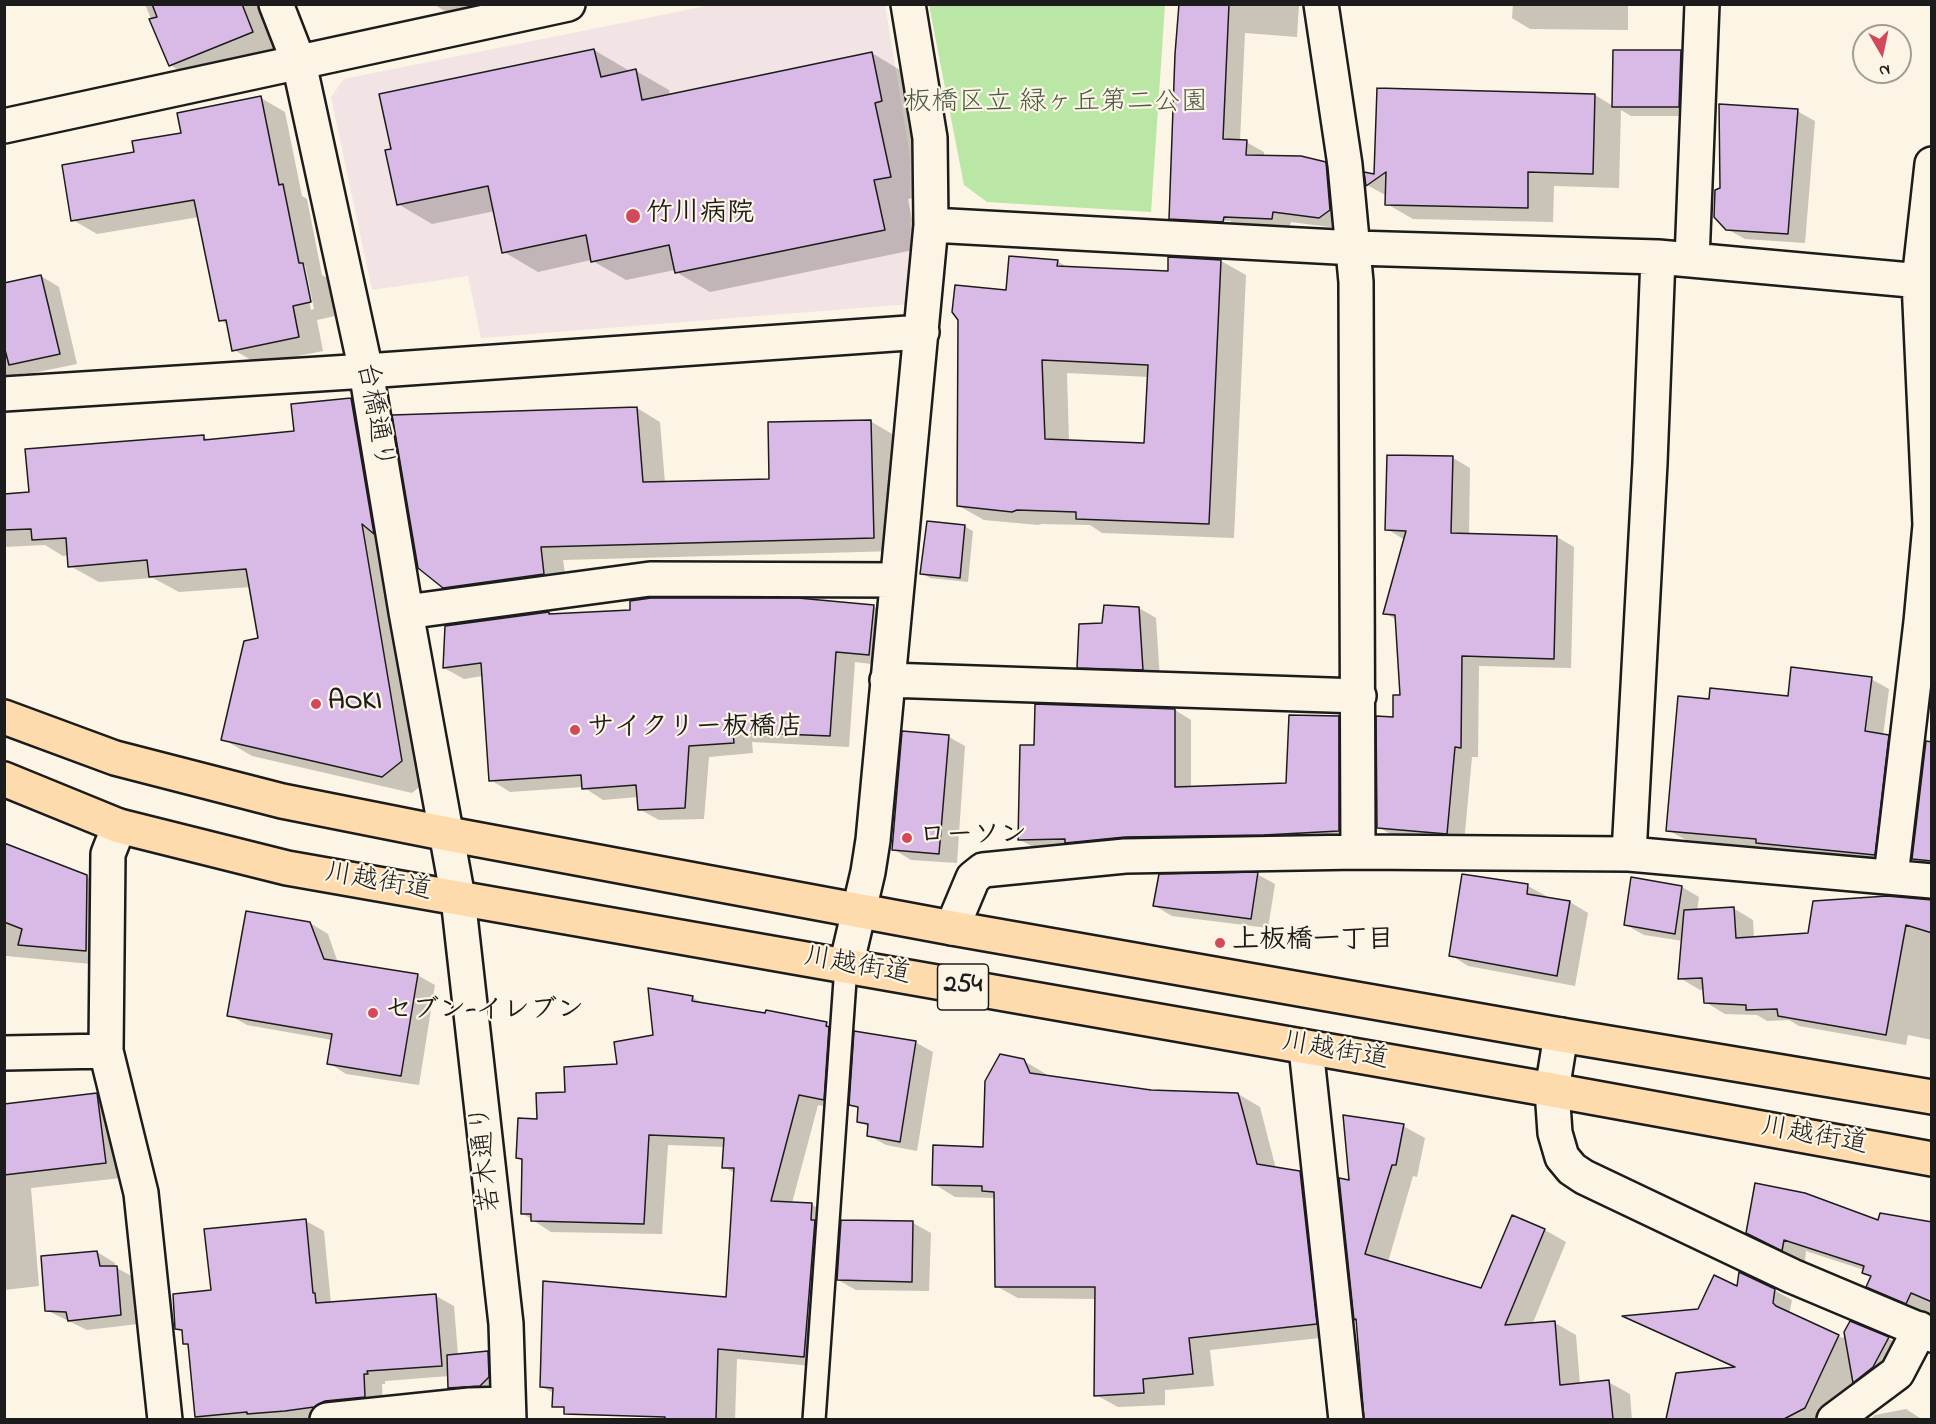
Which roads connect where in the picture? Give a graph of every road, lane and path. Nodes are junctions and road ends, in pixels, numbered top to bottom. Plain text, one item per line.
1 (276, 4) edge
2 (568, 4) edge
3 (908, 4) edge
4 (1321, 4) edge
5 (1702, 4) edge
6 (533, 8) edge
7 (299, 63) junction
8 (4, 126) edge
9 (1932, 165) edge
10 (931, 225) junction
11 (1355, 248) junction
12 (1658, 257) junction
13 (1692, 260) junction
14 (1925, 281) edge
15 (922, 332) junction
16 (366, 371) junction
17 (4, 394) edge
18 (897, 580) junction
19 (406, 612) junction
20 (1926, 622) edge
21 (887, 680) junction
22 (1359, 696) junction
23 (4, 717) edge
24 (4, 779) edge
25 (119, 826) junction
26 (448, 834) junction
27 (1358, 852) junction
28 (1629, 854) junction
29 (1891, 876) junction
30 (1932, 881) edge
31 (458, 898) junction
32 (859, 910) junction
33 (952, 928) junction
34 (846, 966) junction
35 (1561, 1035) junction
36 (1306, 1048) junction
37 (106, 1051) junction
38 (4, 1053) edge
39 (1552, 1090) junction
40 (1932, 1097) edge
41 (1932, 1159) edge
42 (1926, 1332) edge
43 (508, 1412) edge
44 (165, 1419) edge
45 (327, 1419) edge
46 (814, 1419) edge
47 (1346, 1419) edge
48 (1833, 1419) edge

1 - 7 street, 台橋通り
2 - 6 street
3 - 10 street
4 - 11 street
5 - 13 street
6 - 7 street
7 - 8 street
7 - 16 street, 台橋通り
9 - 14 street
10 - 11 street
10 - 15 street
11 - 12 street
11 - 22 street
12 - 13 street
12 - 28 street
13 - 14 street
14 - 20 street
15 - 16 street
15 - 18 street
16 - 17 street
16 - 19 street, 台橋通り
18 - 19 street
18 - 21 street
19 - 26 street, 台橋通り
20 - 29 street
21 - 22 street
21 - 32 street
22 - 27 street
23 - 26 highway, 川越街道 / 254
24 - 25 highway, 川越街道 / 254
25 - 31 highway, 川越街道 / 254
25 - 37 street
26 - 31 street, 若木通り
26 - 32 highway, 川越街道 / 254
27 - 28 street
27 - 33 street
28 - 29 street
29 - 30 street
31 - 34 highway, 川越街道 / 254
31 - 43 street, 若木通り
32 - 33 highway, 川越街道 / 254
32 - 34 street
33 - 35 highway, 川越街道 / 254
34 - 36 highway, 川越街道 / 254
34 - 46 lane
35 - 39 street
35 - 40 highway, 川越街道 / 254
36 - 39 highway, 川越街道 / 254
36 - 47 street
37 - 38 street
37 - 44 street
39 - 41 highway, 川越街道 / 254
39 - 42 street
42 - 48 street
43 - 45 street

